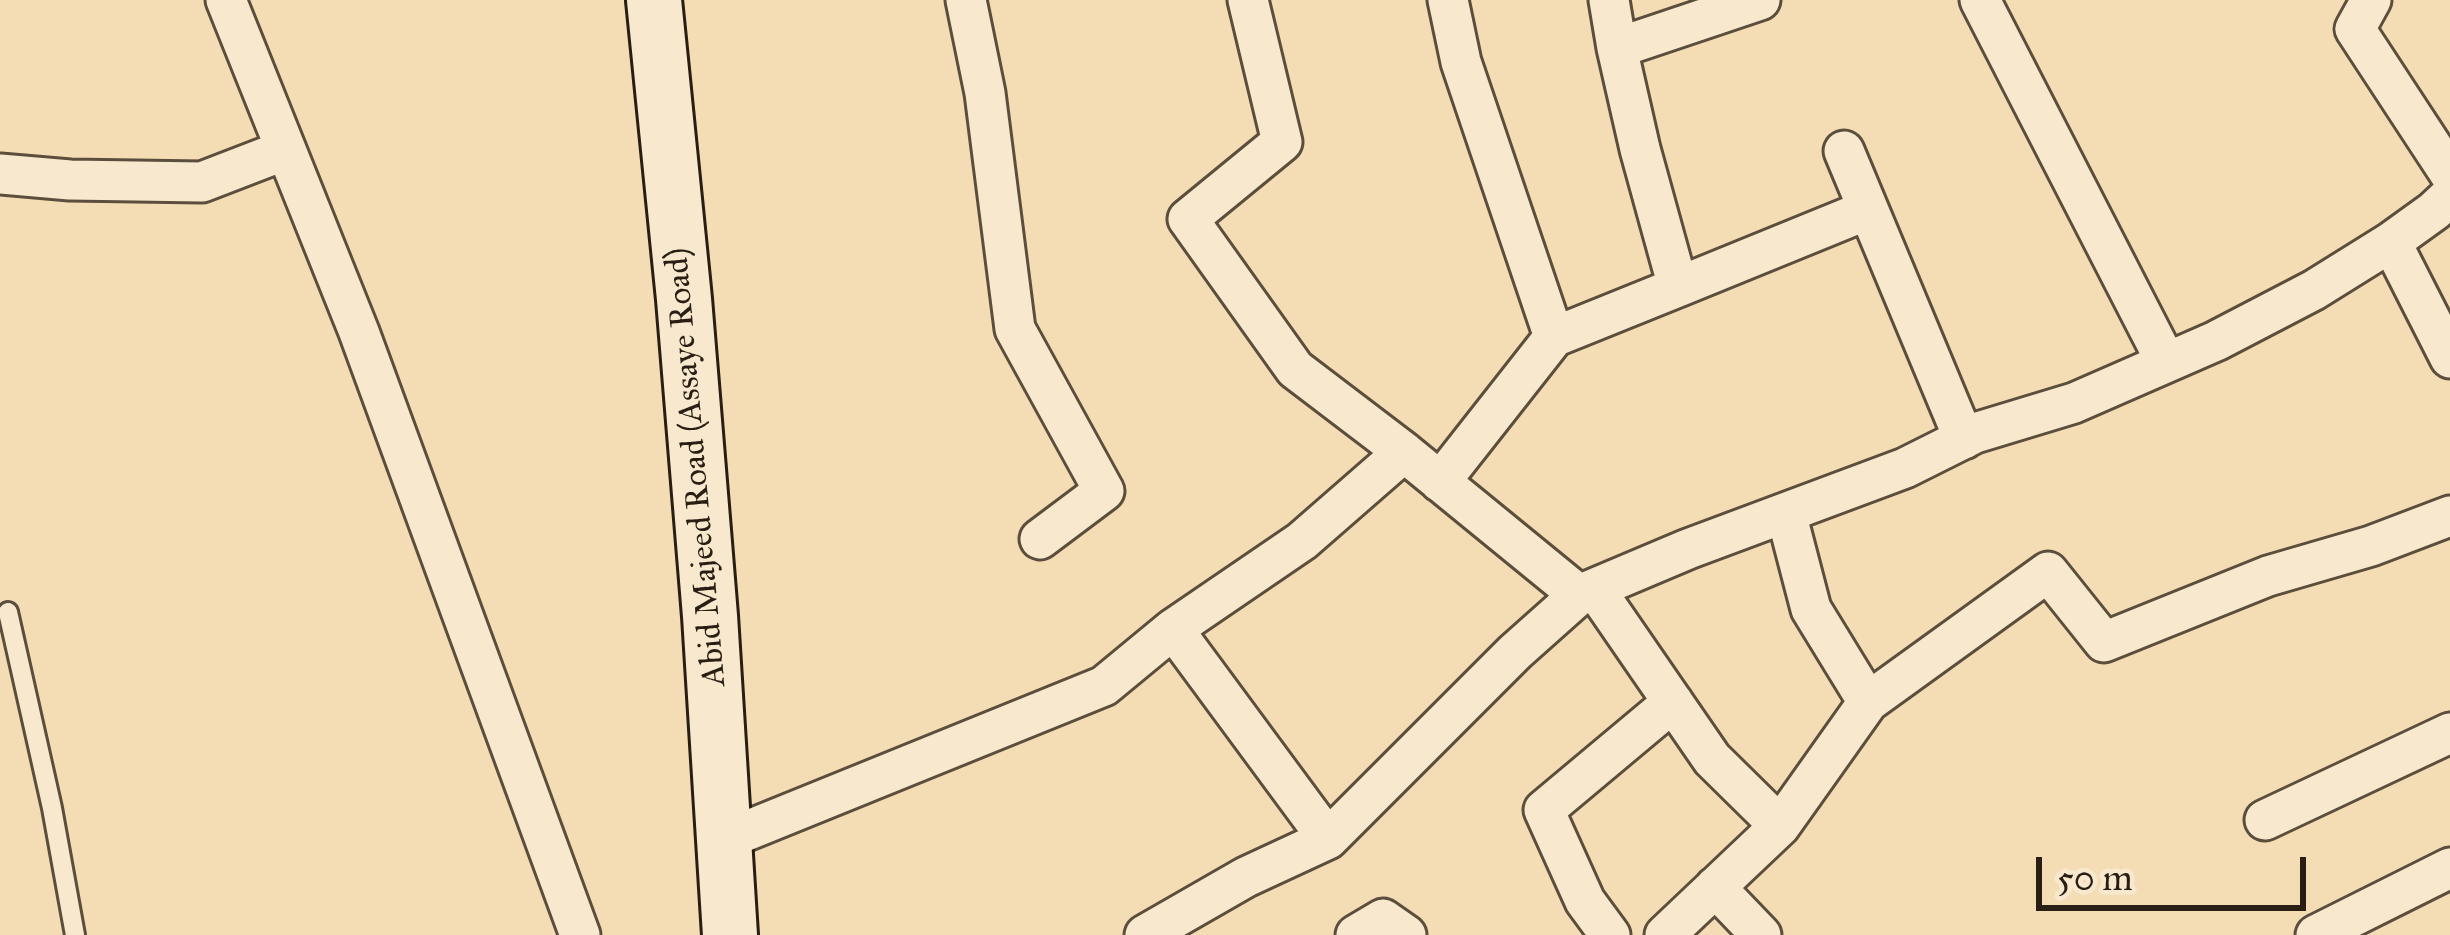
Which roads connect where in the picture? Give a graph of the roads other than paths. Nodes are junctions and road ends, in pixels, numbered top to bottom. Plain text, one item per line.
1 (226, 0) edge
2 (654, 0) edge
3 (966, 0) edge
4 (1248, 0) edge
5 (1448, 0) edge
6 (1609, 0) edge
7 (1760, 0) edge
8 (1981, 0) edge
9 (2371, 0) edge
10 (1616, 48) junction
11 (285, 149) junction
12 (1844, 151) dead end
13 (0, 174) edge
14 (2450, 174) edge
15 (2450, 196) edge
16 (1867, 210) junction
17 (2391, 242) junction
18 (1678, 287) junction
19 (1554, 337) junction
20 (2450, 358) edge
21 (2166, 362) junction
22 (1964, 439) junction
23 (1404, 452) junction
24 (1440, 482) junction
25 (1786, 513) junction
26 (2450, 516) edge
27 (1040, 539) dead end
28 (1587, 592) junction
29 (8, 612) dead end
30 (1173, 629) junction
31 (1868, 701) junction
32 (1673, 703) junction
33 (2450, 733) edge
34 (2264, 820) dead end
35 (1780, 826) junction
36 (1328, 839) junction
37 (724, 840) junction
38 (2450, 868) edge
39 (1715, 887) junction
40 (75, 935) edge
41 (580, 935) edge
42 (730, 935) edge
43 (1145, 935) edge
44 (1356, 935) edge
45 (1406, 935) edge
46 (1610, 935) edge
47 (1664, 935) edge
48 (1761, 935) edge
49 (2316, 935) edge

1 - 11 street
2 - 37 main road, Abid Majeed Road (Assaye Road)
3 - 27 street
4 - 23 street
5 - 19 street
6 - 10 street
7 - 10 street
8 - 21 street
9 - 14 street
10 - 18 street
11 - 13 street
11 - 41 street
12 - 16 street
15 - 17 street
16 - 18 street
16 - 22 street
17 - 20 street
17 - 21 street
18 - 19 street
19 - 24 street
21 - 22 street
22 - 25 street
23 - 24 street
23 - 30 street
24 - 28 street
25 - 28 street
25 - 31 street
26 - 31 street
28 - 32 street
28 - 36 street
29 - 40 lane
30 - 36 street
30 - 37 street
31 - 35 street
32 - 35 street
32 - 46 street
33 - 34 street
35 - 39 street
36 - 43 street
37 - 42 main road, Abid Majeed Road (Assaye Road)
38 - 49 street
39 - 47 street
39 - 48 street
44 - 45 street

